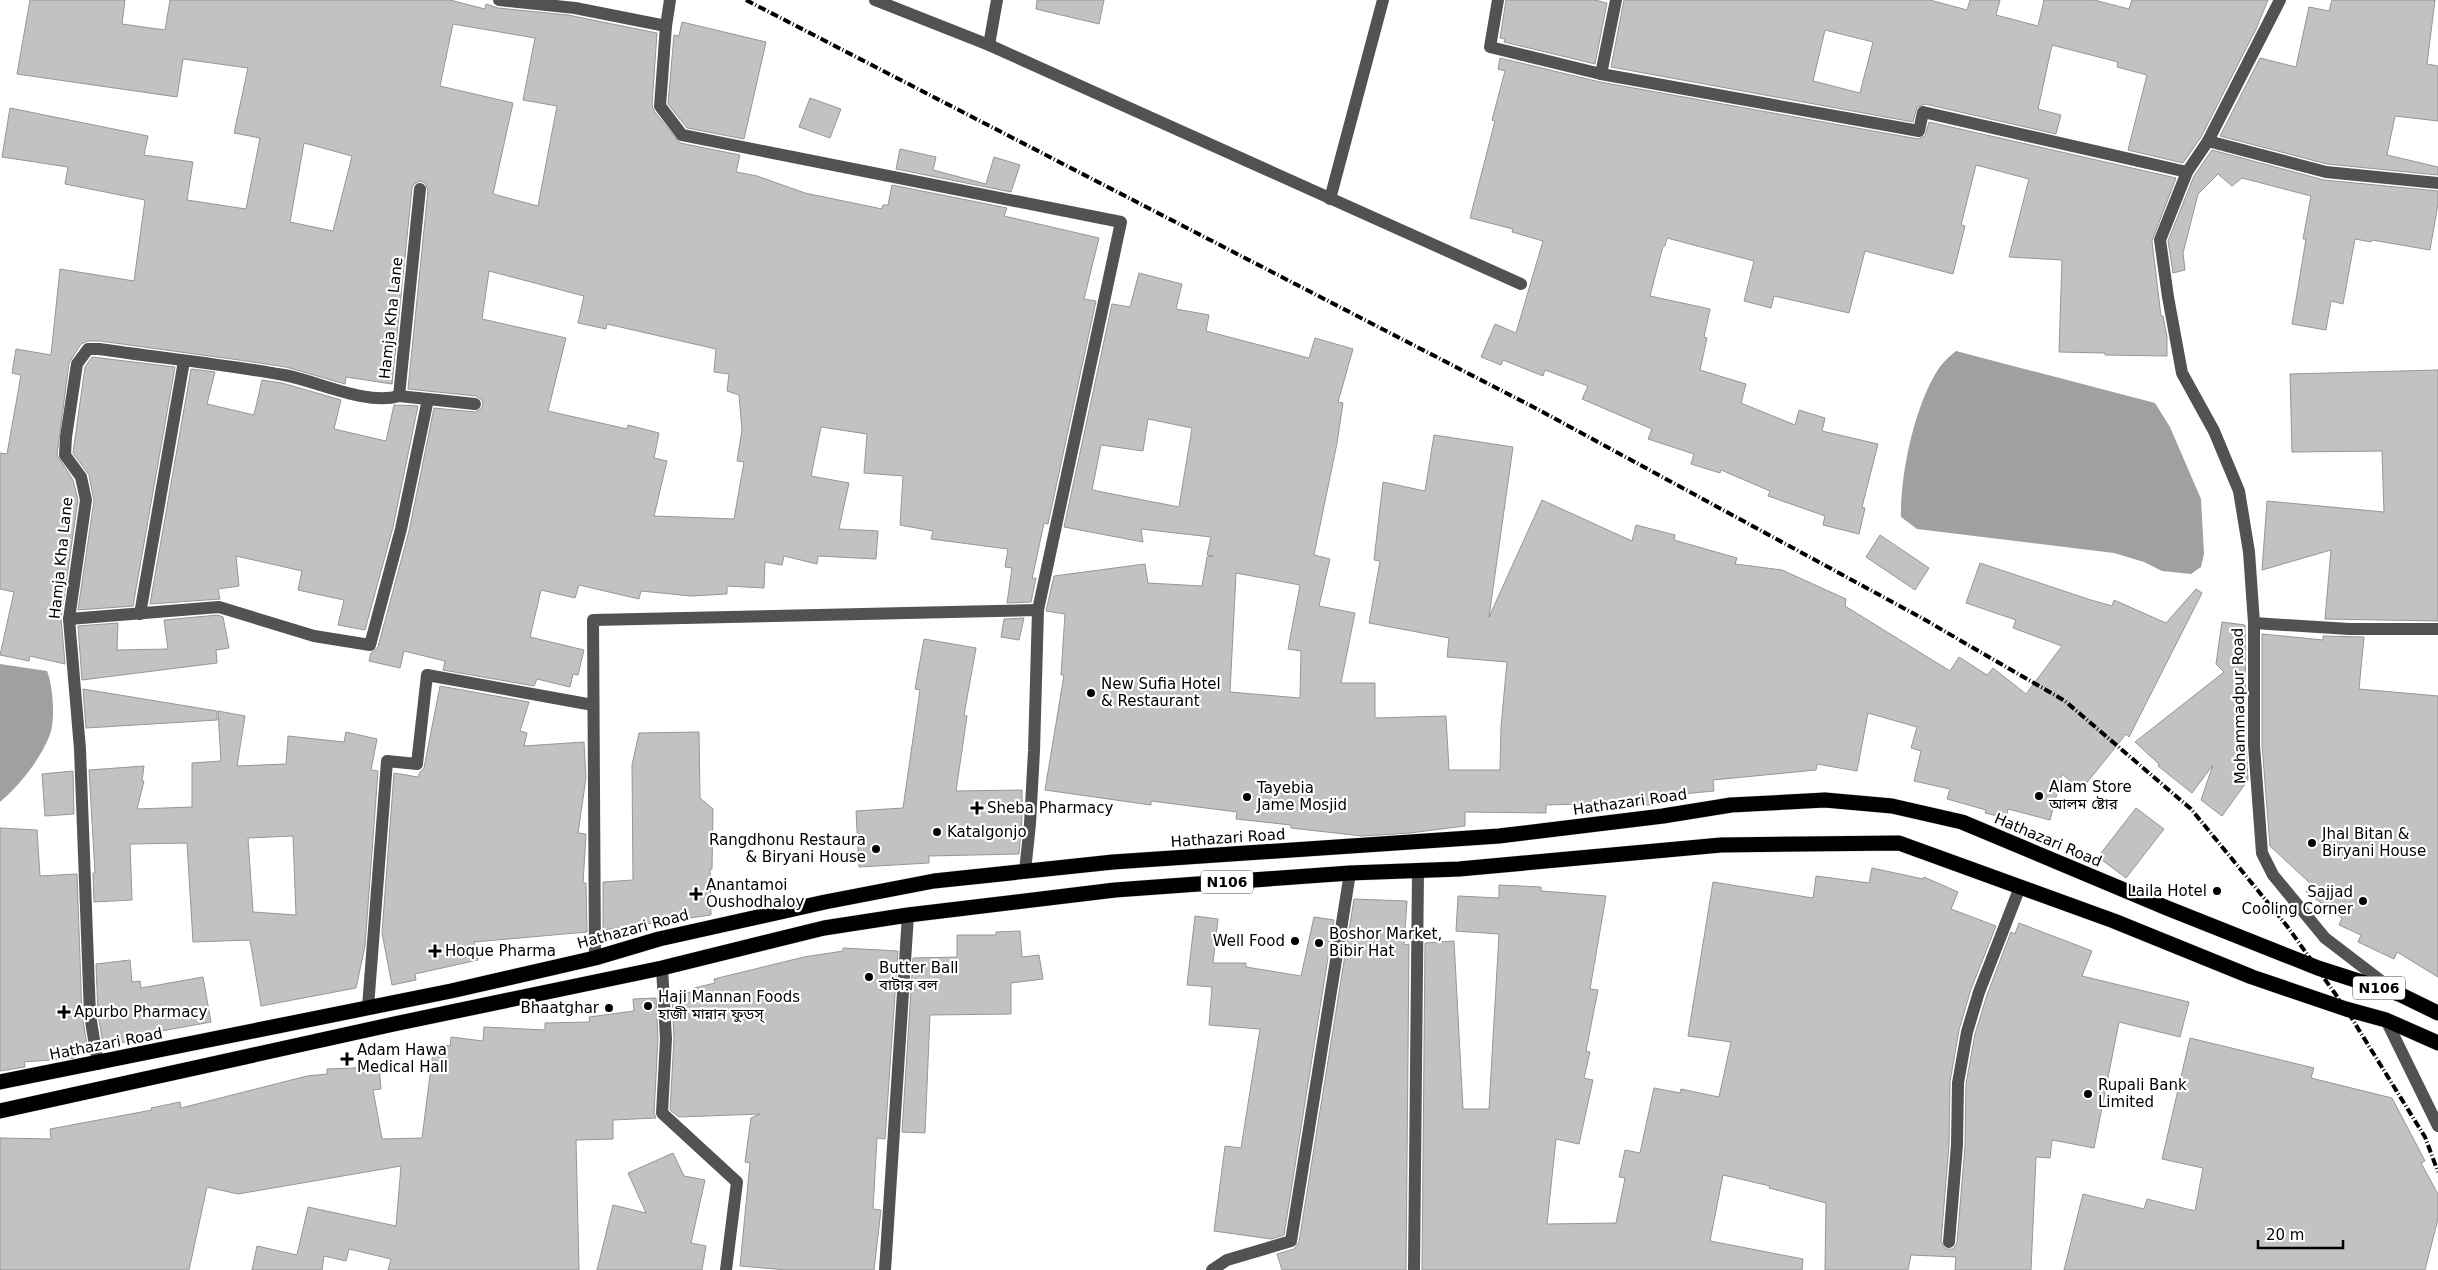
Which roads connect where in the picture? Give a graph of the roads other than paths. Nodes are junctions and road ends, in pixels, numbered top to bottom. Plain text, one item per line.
1 (499, 0) edge
2 (670, 0) edge
3 (875, 0) edge
4 (997, 0) edge
5 (1383, 0) edge
6 (1498, 0) edge
7 (1616, 0) edge
8 (2280, 0) edge
9 (666, 26) junction
10 (989, 45) junction
11 (1601, 74) junction
12 (2208, 141) junction
13 (2187, 172) junction
14 (2438, 183) edge
15 (420, 190) dead end
16 (1330, 199) junction
17 (1521, 284) dead end
18 (184, 361) junction
19 (399, 396) junction
20 (428, 399) junction
21 (475, 404) dead end
22 (1038, 610) junction
23 (140, 614) junction
24 (69, 619) junction
25 (2254, 623) junction
26 (2438, 629) edge
27 (593, 705) junction
28 (1418, 870) junction
29 (1025, 871) junction
30 (1350, 873) junction
31 (2020, 887) junction
32 (908, 915) junction
33 (595, 958) junction
34 (662, 968) junction
35 (2399, 994) junction
36 (368, 1007) junction
37 (2438, 1013) edge
38 (2386, 1020) junction
39 (2438, 1043) edge
40 (98, 1064) junction
41 (0, 1082) edge
42 (0, 1111) edge
43 (2438, 1126) edge
44 (1949, 1242) dead end
45 (726, 1270) edge
46 (885, 1270) edge
47 (1212, 1270) edge
48 (1414, 1270) edge

1 - 9 street
2 - 9 street
3 - 10 street
4 - 10 street
5 - 16 street
6 - 11 street
7 - 11 street
8 - 12 street, Mohammadpur Road
9 - 22 street
10 - 16 street
11 - 13 street
12 - 13 street, Mohammadpur Road
12 - 14 street
13 - 25 street, Mohammadpur Road
15 - 19 street, Hamja Kha Lane
16 - 17 street
18 - 19 street, Hamja Kha Lane
18 - 23 street
18 - 24 street, Hamja Kha Lane
19 - 20 street
20 - 21 street
20 - 23 street
22 - 27 street
22 - 29 street
23 - 24 street
24 - 40 street, Hamja Kha Lane
25 - 26 street
25 - 35 street, Mohammadpur Road
27 - 33 street
27 - 36 street
28 - 30 highway, N106
28 - 31 highway, N106
28 - 48 street
29 - 33 highway, Hathazari Road / N106
29 - 35 highway, Hathazari Road / N106
30 - 32 highway, N106
30 - 47 street
31 - 38 highway, N106
31 - 44 street
32 - 34 highway, N106
32 - 46 street
33 - 36 highway, Hathazari Road / N106
34 - 42 highway, N106
34 - 45 street
35 - 37 highway, Hathazari Road / N106
36 - 40 highway, Hathazari Road / N106
38 - 39 highway, N106
38 - 43 street
40 - 41 highway, Hathazari Road / N106

